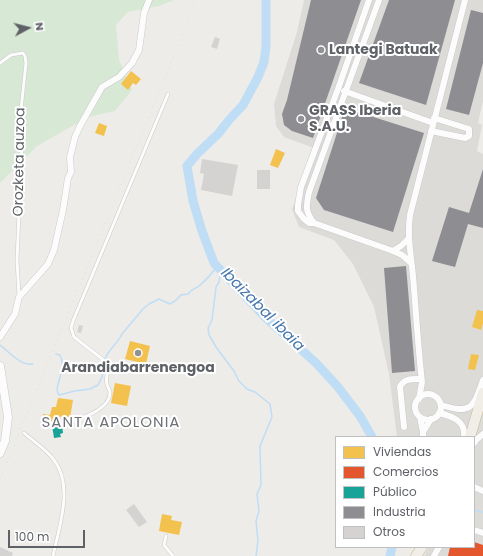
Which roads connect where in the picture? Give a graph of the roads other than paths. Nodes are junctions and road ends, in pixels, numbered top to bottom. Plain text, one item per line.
1 (149, 0) edge
2 (369, 0) edge
3 (379, 0) edge
4 (465, 0) edge
5 (0, 63) edge
6 (338, 90) junction
7 (346, 92) junction
8 (168, 94) dead end
9 (433, 121) junction
10 (431, 131) junction
11 (314, 223) junction
12 (408, 239) junction
13 (393, 251) junction
14 (411, 263) junction
15 (19, 297) junction
16 (0, 337) edge
17 (0, 366) edge
18 (421, 380) junction
19 (483, 380) edge
20 (483, 393) edge
21 (430, 394) junction
22 (419, 399) junction
23 (441, 405) junction
24 (439, 413) junction
25 (420, 417) junction
26 (432, 419) junction
27 (65, 423) dead end
28 (404, 427) dead end
29 (24, 433) dead end
30 (483, 434) edge
31 (423, 435) edge
32 (464, 436) edge
33 (470, 436) edge
34 (475, 442) edge
35 (0, 453) edge
36 (166, 536) dead end
37 (53, 556) edge
38 (174, 556) edge

1 - 15 street
2 - 6 street
3 - 7 street
4 - 9 street
5 - 15 lane, Orozketa auzoa
6 - 7 street
6 - 11 street
7 - 9 street
7 - 11 street
8 - 27 lane
9 - 10 street
9 - 10 street
10 - 12 street
11 - 13 street
12 - 13 street
12 - 14 street
13 - 14 street
14 - 18 street
15 - 16 street
17 - 35 street
18 - 21 street
18 - 22 street
18 - 28 street
19 - 23 street
20 - 33 highway
21 - 22 street
21 - 23 street
22 - 25 street
23 - 24 street
24 - 26 street
24 - 32 street
25 - 26 street
25 - 31 street
26 - 31 street
29 - 37 lane
30 - 34 street
36 - 38 lane

